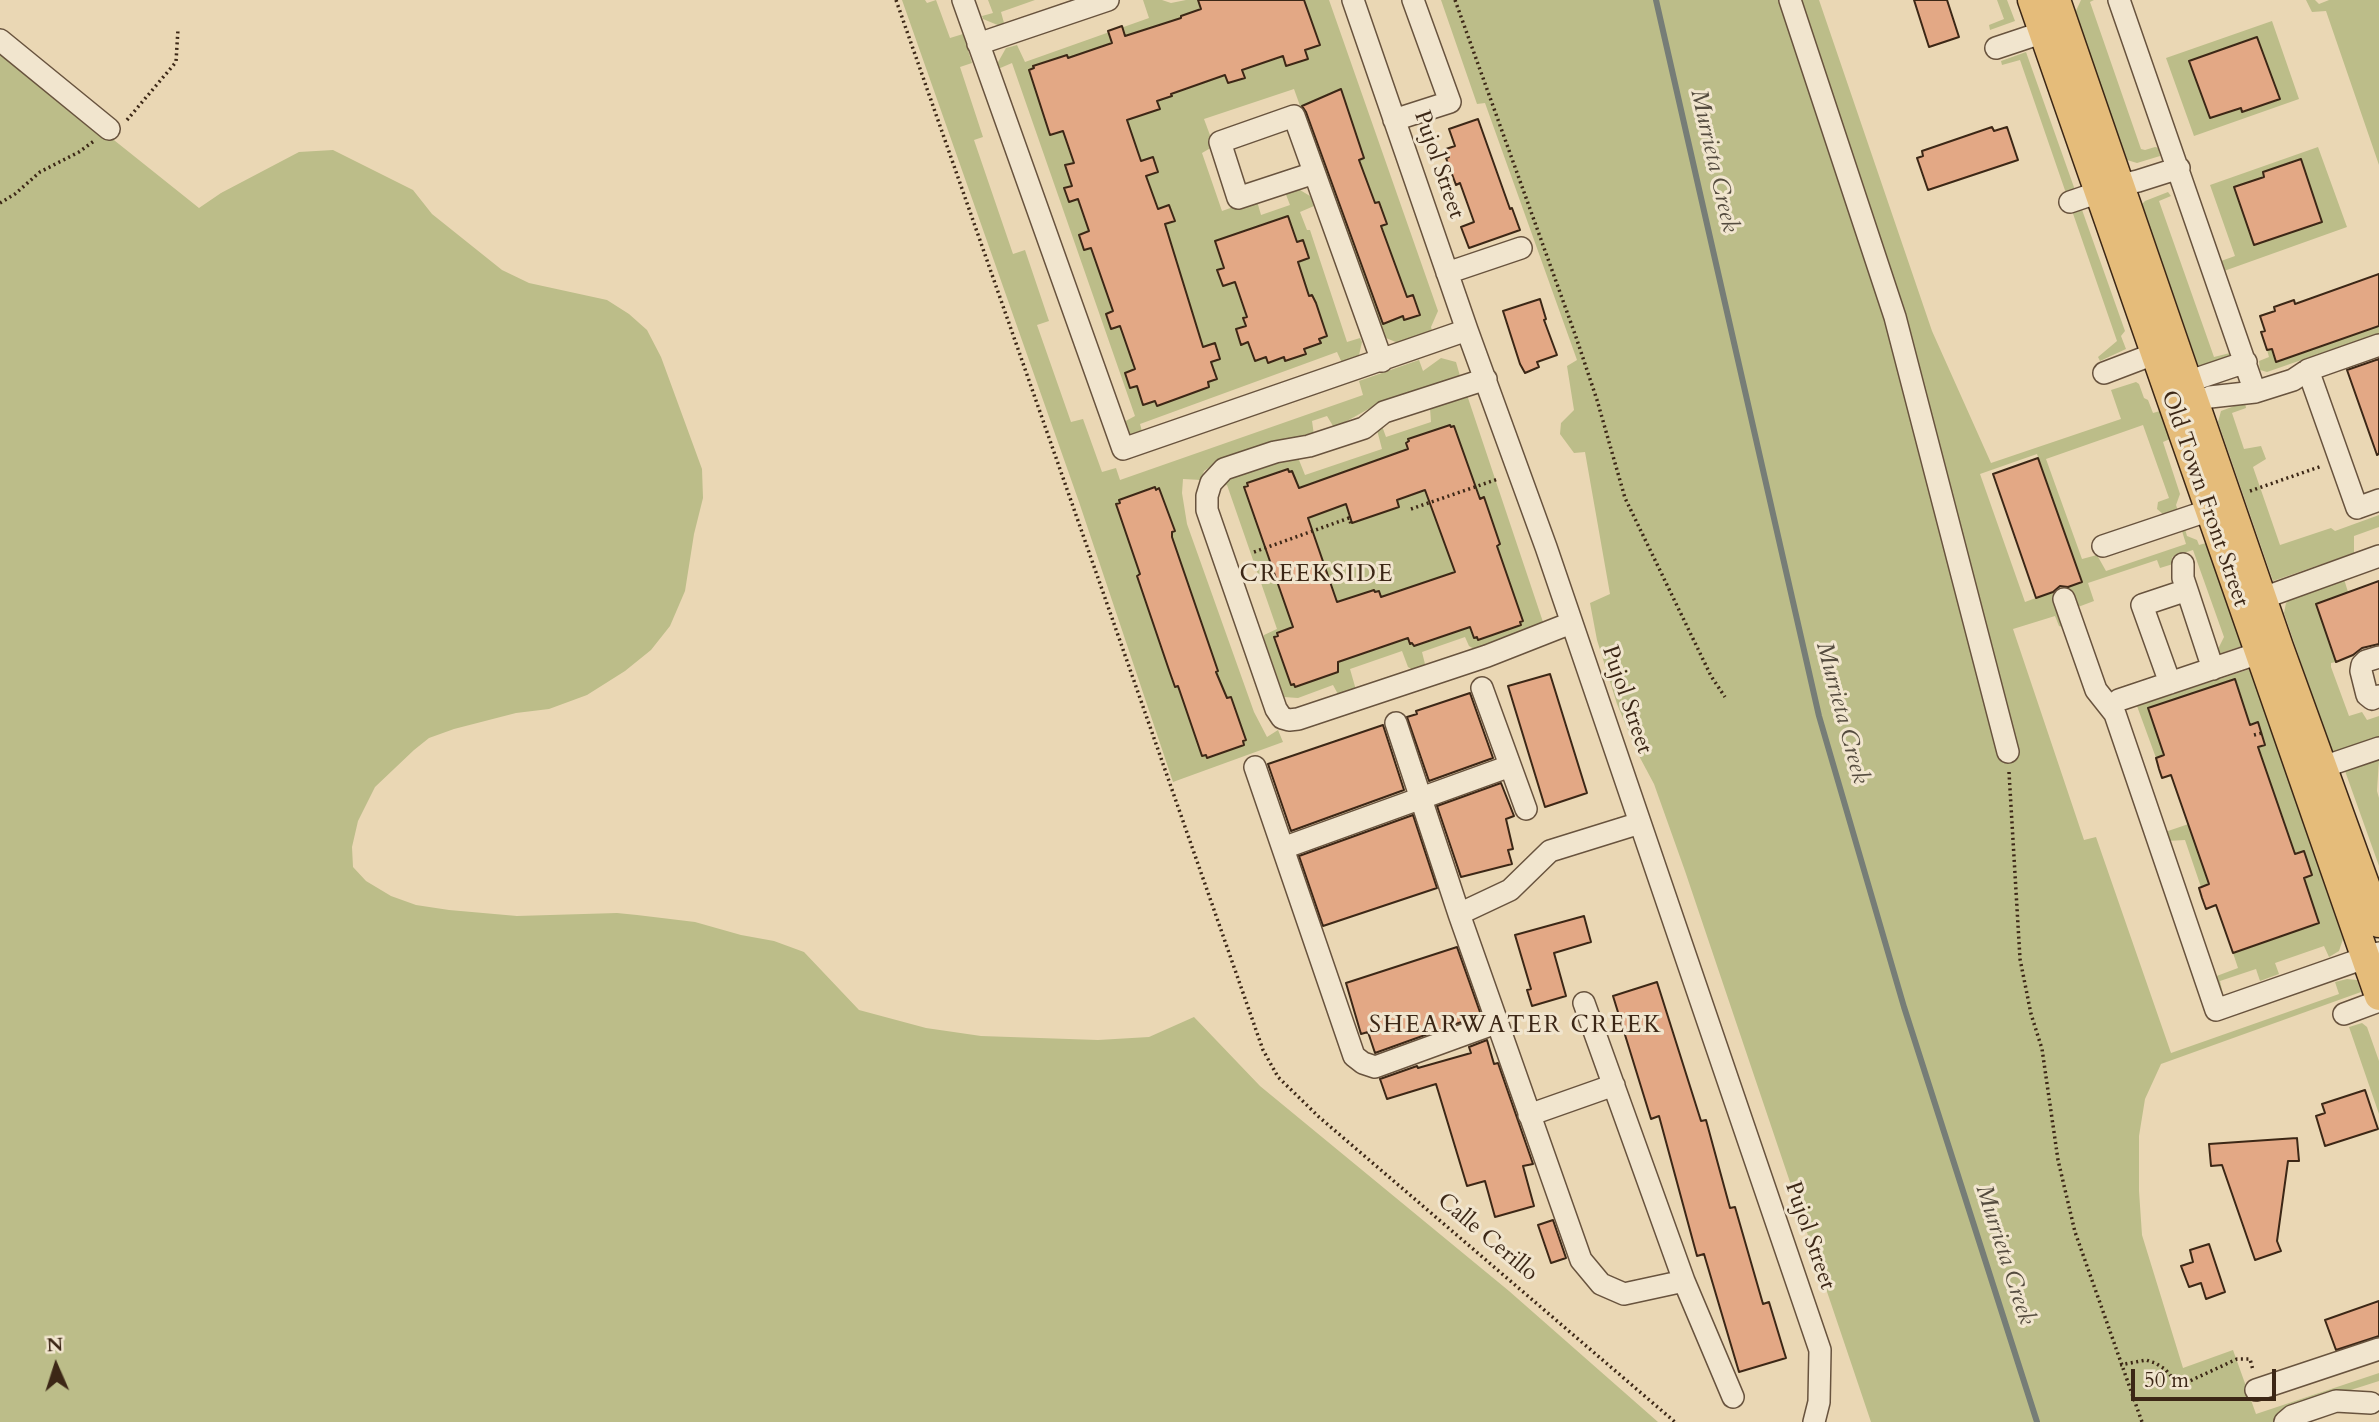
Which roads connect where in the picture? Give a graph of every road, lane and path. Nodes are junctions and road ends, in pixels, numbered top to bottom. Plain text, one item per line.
1 (896, 0) edge
2 (963, 0) edge
3 (1108, 0) edge
4 (1353, 0) edge
5 (1413, 0) edge
6 (1790, 0) edge
7 (2119, 0) edge
8 (2046, 10) edge
9 (0, 40) edge
10 (978, 44) junction
11 (1996, 48) dead end
12 (1394, 120) junction
13 (109, 129) dead end
14 (2179, 168) junction
15 (1314, 173) junction
16 (2109, 189) junction
17 (2070, 202) dead end
18 (1521, 248) dead end
19 (1447, 273) junction
20 (1467, 330) junction
21 (2379, 345) edge
22 (2165, 350) junction
23 (1382, 361) junction
24 (2308, 370) junction
25 (2104, 373) dead end
26 (1486, 379) junction
27 (2251, 379) junction
28 (2180, 396) junction
29 (2340, 460) junction
30 (1498, 479) dead end
31 (1625, 498) dead end
32 (2379, 500) edge
33 (2228, 502) junction
34 (1410, 509) dead end
35 (1350, 524) dead end
36 (2103, 546) dead end
37 (1254, 552) dead end
38 (2379, 556) edge
39 (2183, 564) dead end
40 (2187, 590) junction
41 (2263, 597) junction
42 (2064, 599) dead end
43 (1571, 622) junction
44 (2269, 650) junction
45 (2379, 657) edge
46 (2213, 669) junction
47 (2170, 683) junction
48 (1482, 688) dead end
49 (2379, 696) edge
50 (1725, 697) dead end
51 (2111, 707) junction
52 (1396, 723) dead end
53 (2379, 748) edge
54 (2008, 752) joint
55 (1510, 766) junction
56 (1255, 767) dead end
57 (2323, 767) junction
58 (1421, 799) junction
59 (1526, 809) dead end
60 (1640, 823) junction
61 (1283, 848) junction
62 (1459, 914) junction
63 (2379, 923) edge
64 (2372, 955) edge
65 (2379, 999) edge
66 (1584, 1003) dead end
67 (2344, 1014) dead end
68 (1496, 1023) junction
69 (1614, 1085) junction
70 (1529, 1115) junction
71 (1684, 1281) junction
72 (2379, 1349) edge
73 (2120, 1365) junction
74 (2258, 1389) joint
75 (1733, 1397) dead end
76 (2372, 1406) edge
77 (1675, 1422) edge
78 (1814, 1422) edge
79 (2142, 1422) edge
80 (2285, 1422) edge

1 - 77 path, Calle Cerillo
2 - 10 street
3 - 10 street
4 - 12 street, Pujol Street
5 - 12 street
6 - 54 street
7 - 14 street
8 - 11 street
8 - 16 main road, Old Town Front Street
9 - 13 street
10 - 23 street
12 - 19 street, Pujol Street
14 - 16 street
14 - 27 street
15 - 15 street
15 - 23 street
16 - 17 street
16 - 22 main road, Old Town Front Street
18 - 19 street
19 - 20 street, Pujol Street
20 - 23 street
20 - 26 street, Pujol Street
21 - 24 street
22 - 25 street
22 - 28 main road, Old Town Front Street
24 - 27 street
24 - 29 street
26 - 43 street, Pujol Street
26 - 43 street
27 - 28 street
27 - 28 street
28 - 33 main road, Old Town Front Street
29 - 32 street
29 - 33 path
30 - 34 path
31 - 50 path
33 - 36 street
33 - 41 main road, Old Town Front Street
33 - 44 main road, Old Town Front Street
35 - 37 path
38 - 41 street
39 - 40 street
40 - 46 street
40 - 47 street
41 - 44 main road, Old Town Front Street
42 - 51 street
43 - 60 street, Pujol Street
44 - 46 street
44 - 57 main road, Old Town Front Street
44 - 64 main road, Old Town Front Street
45 - 49 street
46 - 47 street
47 - 51 street
48 - 55 street
51 - 64 street
52 - 58 street
53 - 57 street
54 - 73 path
55 - 58 street
55 - 59 street
56 - 61 street
57 - 63 main road, Old Town Front Street
58 - 61 street
58 - 62 street
60 - 62 street
60 - 78 street, Pujol Street
61 - 68 street
62 - 68 street
64 - 65 main road, Old Town Front Street
65 - 67 street
66 - 69 street
68 - 70 street
69 - 70 street
69 - 71 street
70 - 71 street
71 - 75 street
72 - 74 street
73 - 74 path
73 - 79 path
76 - 80 street

